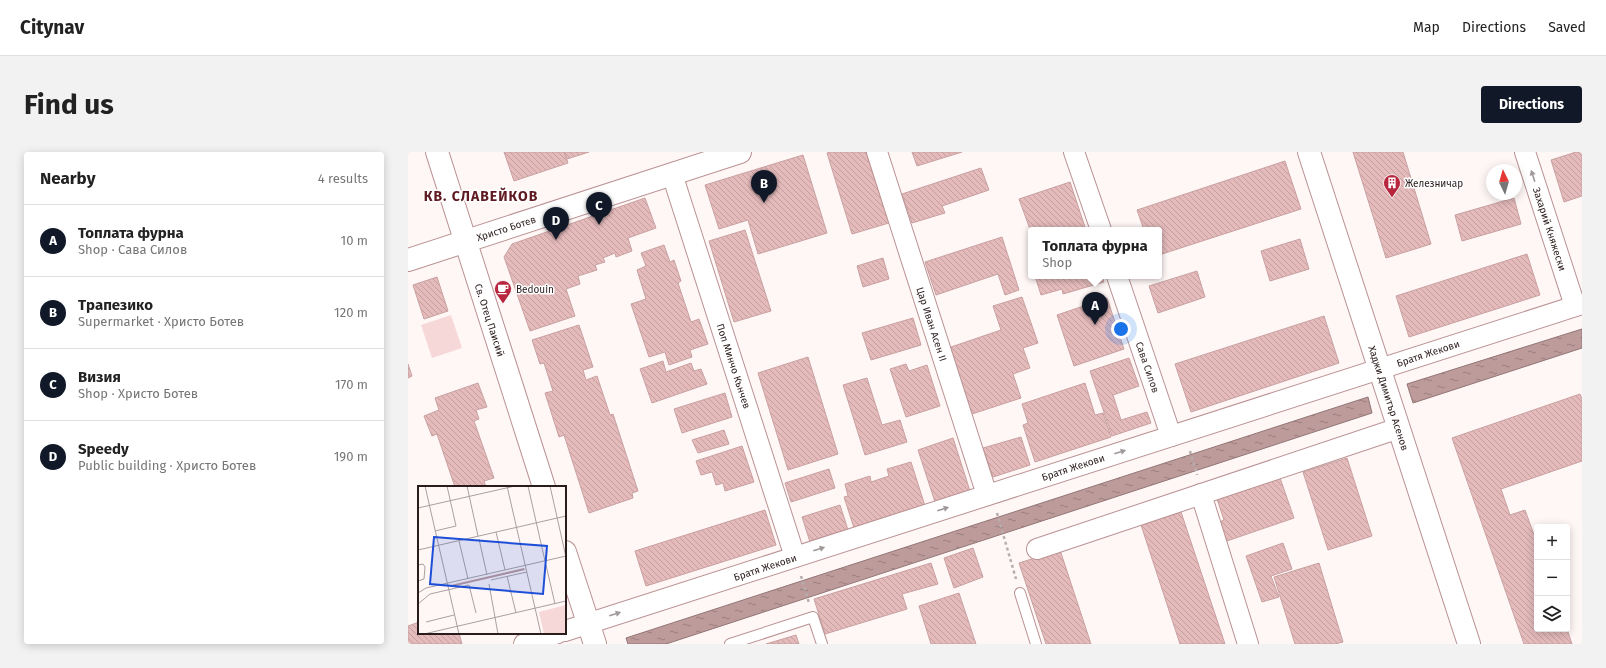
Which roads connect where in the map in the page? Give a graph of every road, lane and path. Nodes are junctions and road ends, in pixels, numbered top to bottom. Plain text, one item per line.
1 (437, 152) edge
2 (740, 152) edge
3 (877, 152) edge
4 (1074, 152) edge
5 (1309, 152) edge
6 (1525, 152) edge
7 (672, 174) junction
8 (1100, 227) edge
9 (465, 241) junction
10 (408, 260) edge
11 (1118, 279) edge
12 (1578, 305) edge
13 (1380, 369) junction
14 (1399, 428) junction
15 (1171, 436) junction
16 (1190, 450) dead end
17 (1197, 474) dead end
18 (544, 486) edge
19 (1201, 494) junction
20 (992, 503) junction
21 (1038, 549) dead end
22 (566, 555) edge
23 (797, 563) junction
24 (1020, 593) joint
25 (808, 600) dead end
26 (588, 623) junction
27 (566, 631) edge
28 (555, 634) edge
29 (524, 644) edge
30 (595, 644) edge
31 (730, 644) edge
32 (822, 644) edge
33 (1036, 644) edge
34 (1248, 644) edge
35 (1469, 644) edge

1 - 9 street, Св. Отец Паисий
2 - 7 street, Христо Ботев
3 - 20 street, Цар Иван Асен II
4 - 8 street
5 - 13 street, Хаджи Димитър Асенов
12 -> 6 street, Захарий Княжески
7 - 9 street, Христо Ботев
7 - 23 street, Поп Минчо Кънчев
9 - 10 street, Христо Ботев
9 - 18 street, Св. Отец Паисий
11 - 15 street, Сава Силов
12 - 13 street, Братя Жекови
13 - 14 street, Хаджи Димитър Асенов
13 - 15 street, Братя Жекови
14 - 19 street
14 - 35 street, Хаджи Димитър Асенов
20 -> 15 street, Братя Жекови
16 - 17 path
19 - 21 street
19 - 34 street
23 -> 20 street, Братя Жекови
20 - 24 path
22 - 26 street
23 - 25 path
26 -> 23 street, Братя Жекови
24 - 33 lane
26 - 27 street, Братя Жекови
26 - 30 street
28 - 29 street
31 - 32 lane

